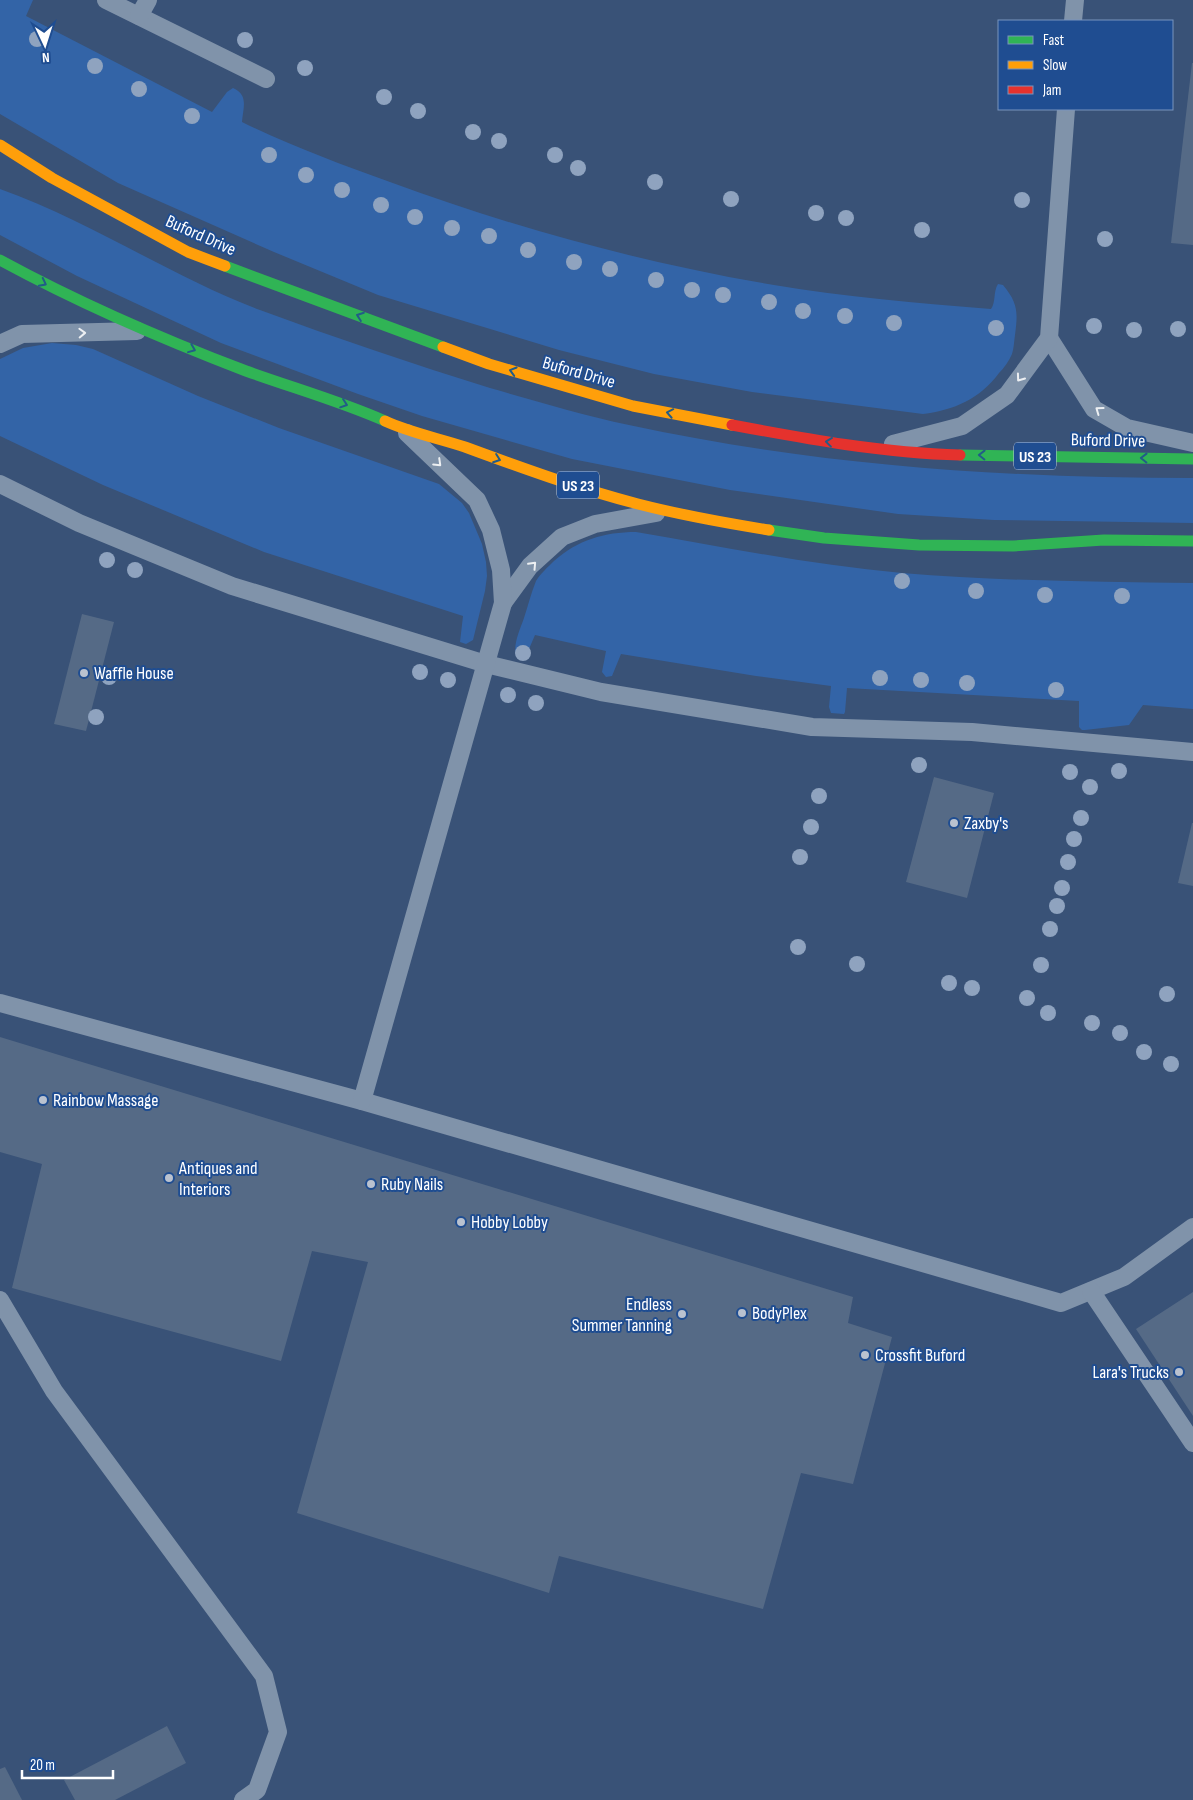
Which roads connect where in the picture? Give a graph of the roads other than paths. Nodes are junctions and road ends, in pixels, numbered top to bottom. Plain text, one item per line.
1 (106, 0) edge
2 (148, 0) edge
3 (1075, 0) edge
4 (140, 16) junction
5 (1073, 20) edge
6 (266, 79) dead end
7 (1066, 110) edge
8 (0, 145) edge
9 (0, 260) edge
10 (146, 330) junction
11 (1049, 338) junction
12 (0, 344) edge
13 (403, 429) junction
14 (1193, 444) edge
15 (878, 448) junction
16 (1193, 459) edge
17 (0, 484) edge
18 (670, 511) junction
19 (1193, 541) edge
20 (503, 603) junction
21 (486, 664) junction
22 (1193, 752) edge
23 (0, 1003) edge
24 (362, 1101) junction
25 (1193, 1227) edge
26 (1091, 1291) junction
27 (0, 1300) edge
28 (1193, 1443) edge
29 (243, 1800) edge

1 - 4 lane
2 - 4 lane
3 - 5 lane
4 - 6 lane
7 - 11 lane
15 -> 8 highway, Buford Drive / US 23
9 -> 10 highway, US 23
12 -> 10 lane
10 -> 13 highway, US 23
14 -> 11 lane
11 -> 15 lane
13 -> 18 highway, US 23
13 -> 20 lane
16 -> 15 highway, Buford Drive / US 23
17 - 21 lane
18 - 19 highway, US 23
20 -> 18 lane
20 - 21 lane
21 - 22 lane
21 - 24 lane
23 - 24 lane
24 - 26 lane
25 - 26 lane
26 - 28 lane
27 - 29 lane

